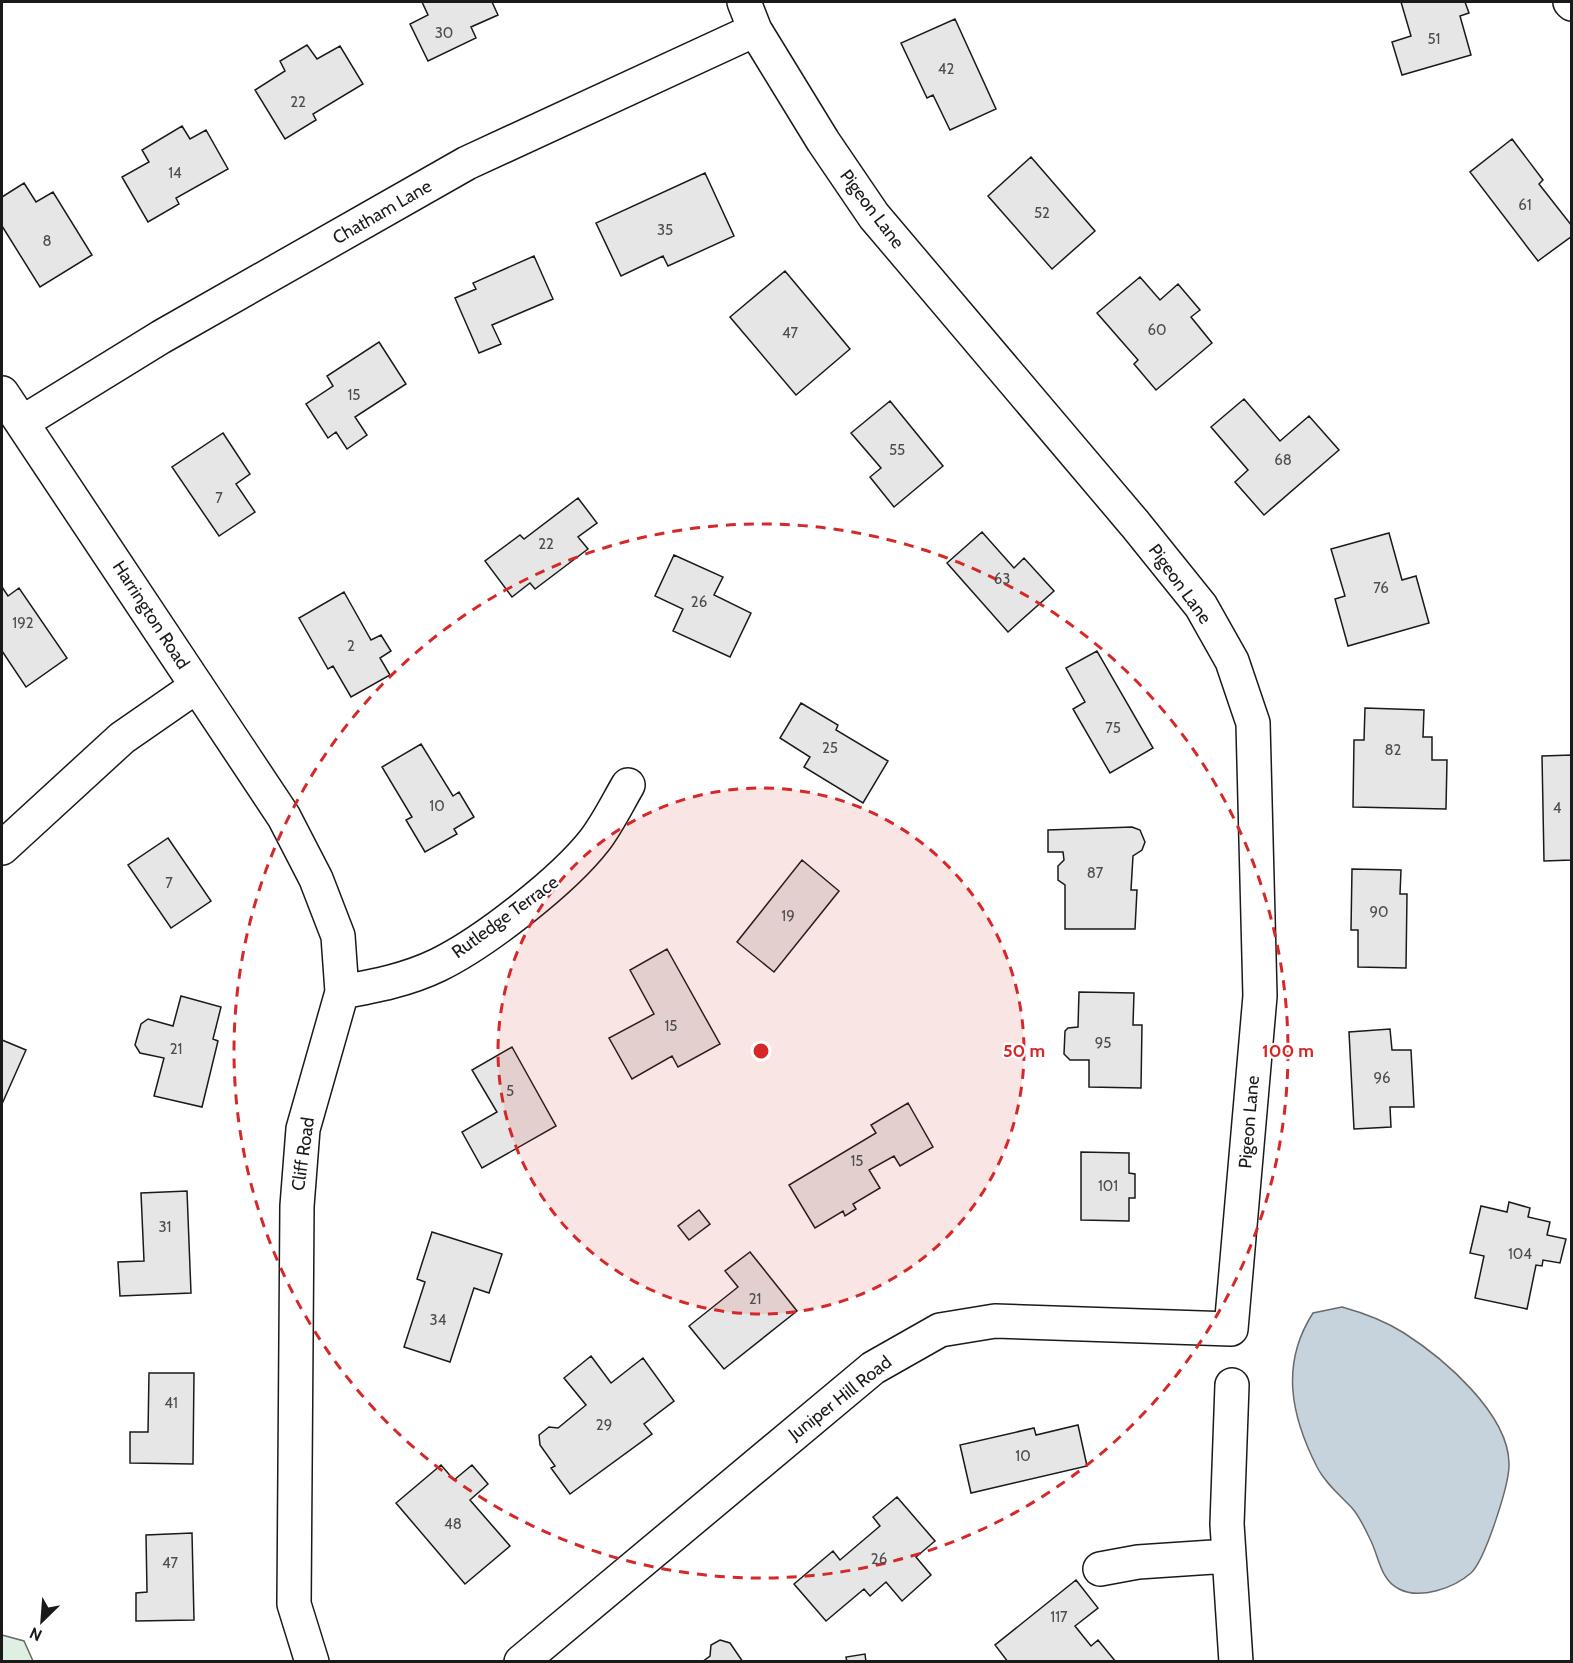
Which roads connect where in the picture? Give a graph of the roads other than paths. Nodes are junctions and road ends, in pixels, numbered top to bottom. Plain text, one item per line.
1 (750, 16) edge
2 (2, 393) edge
3 (23, 422) junction
4 (197, 686) junction
5 (628, 784) dead end
6 (2, 848) edge
7 (342, 992) junction
8 (1232, 1329) joint
9 (1232, 1386) dead end
10 (1228, 1556) junction
11 (1100, 1569) dead end
12 (312, 1662) edge
13 (521, 1662) edge
14 (1236, 1662) edge

1 - 3 street, Chatham Lane
1 - 8 street, Pigeon Lane
2 - 3 street, Harrington Road
3 - 4 street, Harrington Road
4 - 6 street, Harrington Road
4 - 7 street, Cliff Road
5 - 7 street, Rutledge Terrace
7 - 12 street, Cliff Road
8 - 13 street, Juniper Hill Road
9 - 10 street
10 - 11 street
10 - 14 street

